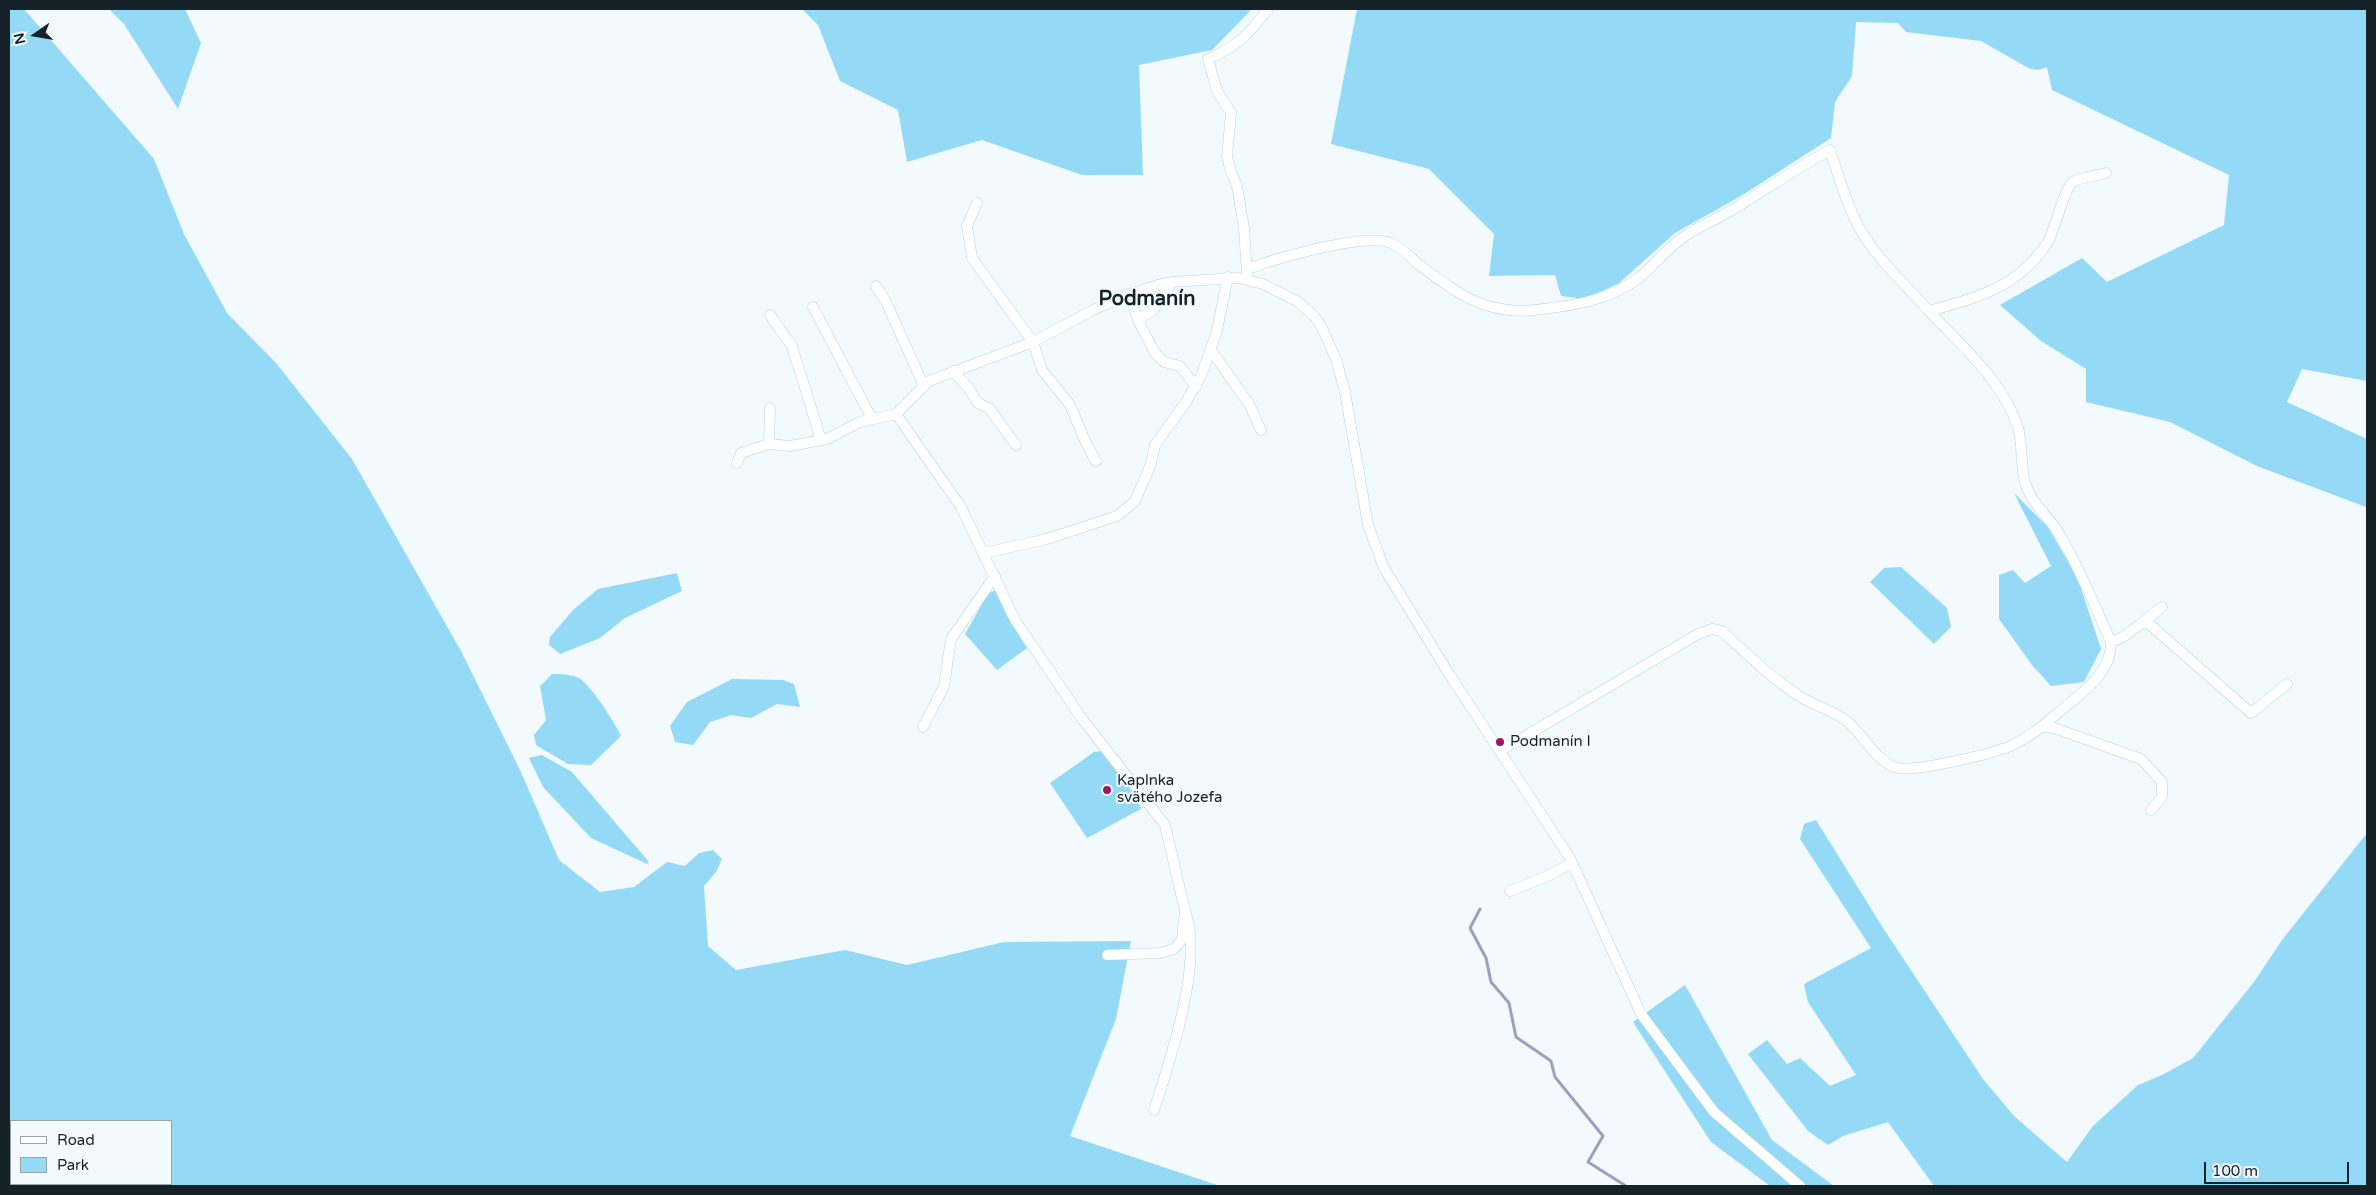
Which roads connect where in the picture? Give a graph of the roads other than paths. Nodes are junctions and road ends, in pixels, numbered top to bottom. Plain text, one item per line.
1 (1268, 9) edge
2 (2106, 173) dead end
3 (977, 203) dead end
4 (1247, 274) junction
5 (1228, 277) junction
6 (1172, 282) junction
7 (876, 286) dead end
8 (1130, 294) junction
9 (813, 307) dead end
10 (1929, 311) junction
11 (770, 315) dead end
12 (1138, 320) junction
13 (1033, 342) junction
14 (1211, 350) junction
15 (953, 371) junction
16 (924, 386) junction
17 (1196, 387) junction
18 (770, 408) dead end
19 (896, 414) junction
20 (872, 419) junction
21 (1261, 430) dead end
22 (821, 440) junction
23 (769, 444) junction
24 (1016, 444) dead end
25 (1096, 462) dead end
26 (736, 464) dead end
27 (984, 553) junction
28 (994, 576) junction
29 (2162, 607) dead end
30 (2142, 623) junction
31 (2111, 642) junction
32 (2287, 684) dead end
33 (923, 727) dead end
34 (2041, 727) junction
35 (1500, 751) junction
36 (2151, 810) dead end
37 (1572, 863) junction
38 (1510, 891) dead end
39 (1185, 910) junction
40 (1107, 955) dead end
41 (1154, 1110) dead end
42 (1800, 1186) edge

1 - 4 street
2 - 10 street
3 - 13 street
4 - 5 street
4 - 10 street
4 - 35 street
5 - 6 street
5 - 14 street
6 - 8 street
6 - 12 street
7 - 16 street
8 - 12 street
8 - 13 street
9 - 20 street
10 - 31 street
11 - 22 street
12 - 17 street
13 - 15 street
13 - 25 street
14 - 17 street
14 - 21 street
15 - 16 street
15 - 24 street
16 - 19 street
17 - 27 street
18 - 23 street
19 - 20 street
19 - 27 street
20 - 22 street
22 - 23 street
23 - 26 street
27 - 28 street
28 - 33 street
28 - 39 street
29 - 30 street
30 - 31 street
30 - 32 street
31 - 34 street
34 - 35 street
34 - 36 street
35 - 37 street
37 - 38 street
37 - 42 street
39 - 40 street
39 - 41 street

